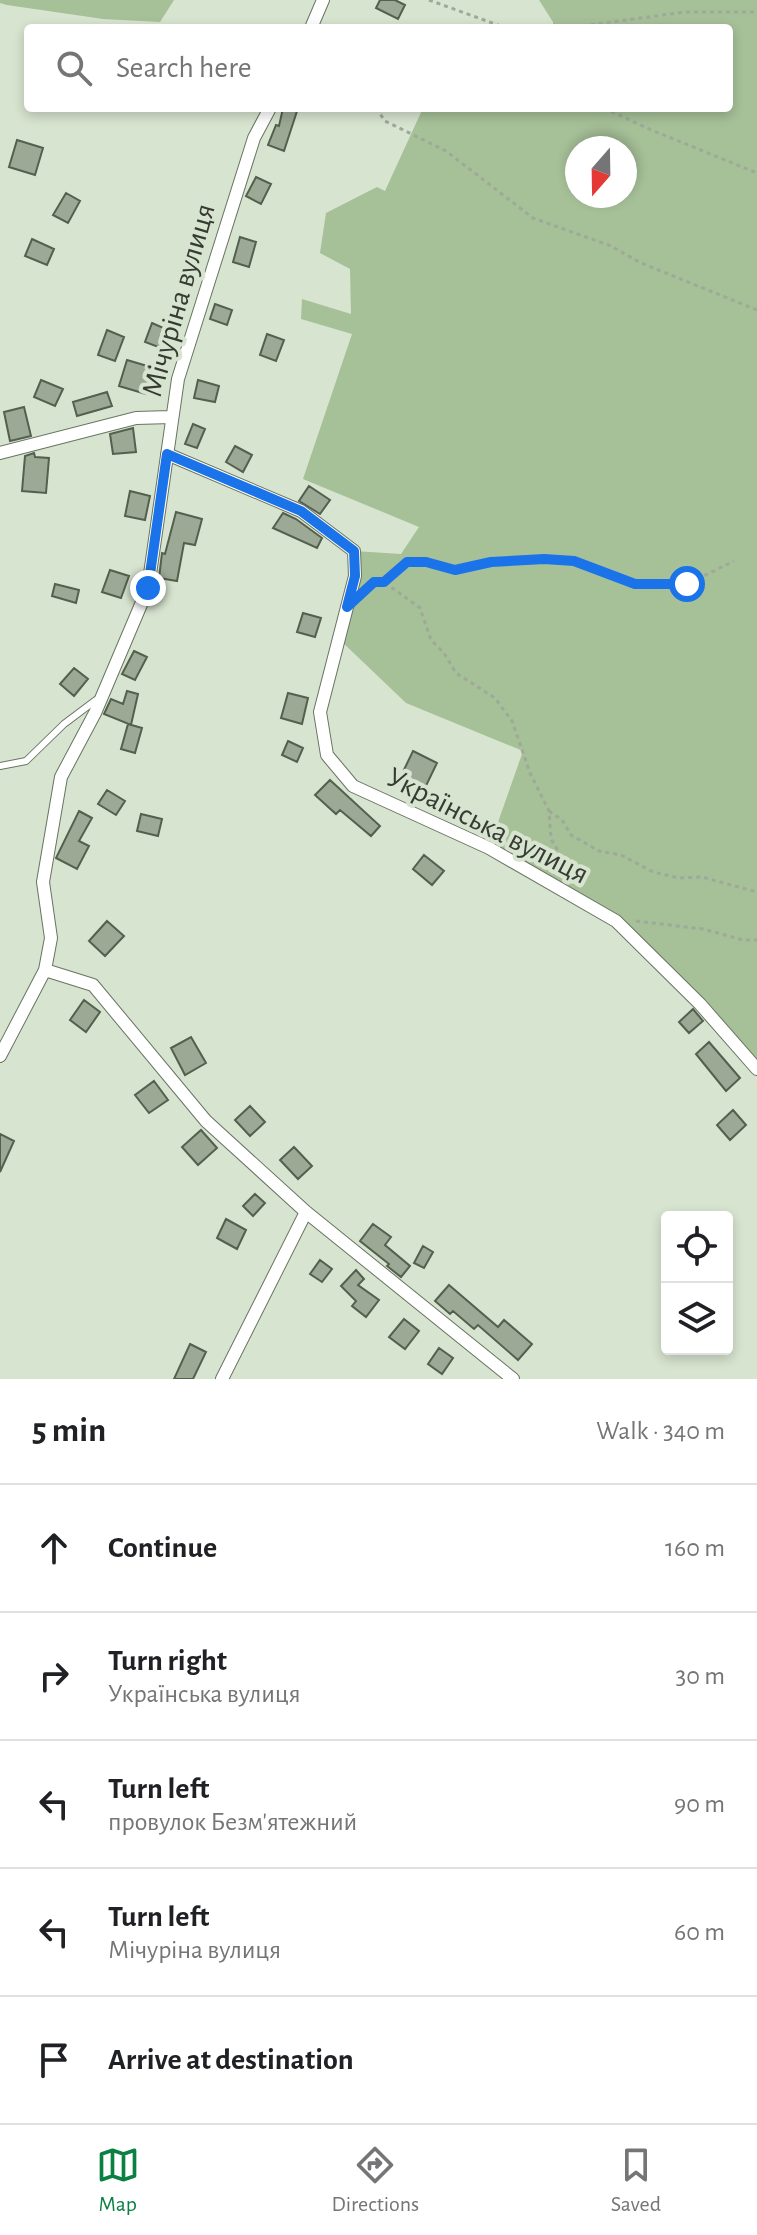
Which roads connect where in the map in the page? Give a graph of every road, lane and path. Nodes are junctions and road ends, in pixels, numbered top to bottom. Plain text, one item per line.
1 (323, 0) edge
2 (429, 0) edge
3 (757, 12) edge
4 (313, 24) edge
5 (495, 24) edge
6 (596, 24) edge
7 (268, 112) edge
8 (379, 112) edge
9 (613, 112) edge
10 (757, 173) edge
11 (757, 310) edge
12 (171, 417) junction
13 (0, 453) edge
14 (167, 454) junction
15 (734, 561) dead end
16 (384, 582) junction
17 (347, 607) junction
18 (102, 696) junction
19 (0, 766) edge
20 (549, 811) junction
21 (757, 892) edge
22 (586, 903) junction
23 (616, 921) junction
24 (757, 940) edge
25 (45, 970) junction
26 (0, 1056) edge
27 (757, 1069) edge
28 (306, 1212) junction
29 (222, 1379) edge
30 (513, 1379) edge

1 - 4 street
2 - 5 path
3 - 6 path
7 - 12 street, Мічуріна вулиця
8 - 11 path
9 - 10 path
12 - 13 street
12 - 14 street, Мічуріна вулиця
14 - 17 street, Українська вулиця
14 - 18 street, Мічуріна вулиця
15 - 16 path
16 - 17 path
16 - 20 path
17 - 22 street, Українська вулиця
18 - 19 lane
18 - 25 street, Мічуріна вулиця
20 - 21 path
20 - 22 path
22 - 23 street, Українська вулиця
23 - 24 path
23 - 27 street, Українська вулиця
25 - 26 street, Мічуріна вулиця
25 - 28 street
28 - 29 street
28 - 30 street

